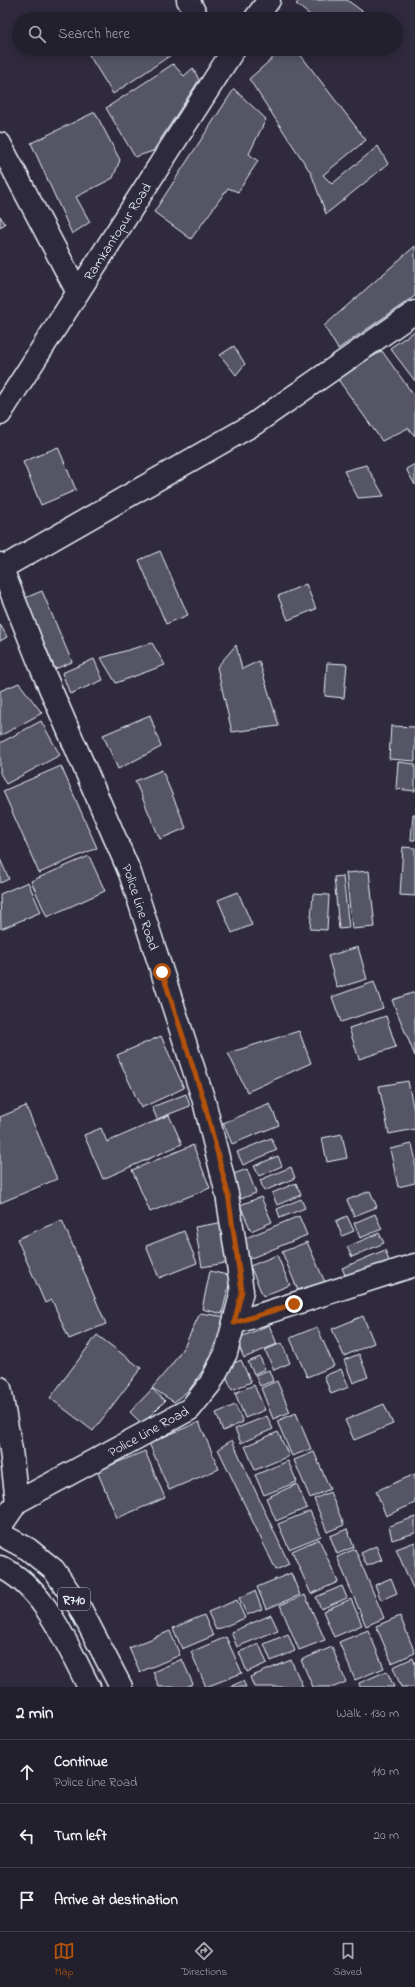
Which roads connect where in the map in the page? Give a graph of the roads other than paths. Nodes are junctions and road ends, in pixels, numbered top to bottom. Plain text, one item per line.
1 (188, 0) edge
2 (269, 0) edge
3 (194, 12) edge
4 (260, 12) edge
5 (222, 56) edge
6 (0, 144) edge
7 (78, 291) junction
8 (415, 312) edge
9 (0, 414) edge
10 (1, 566) edge
11 (415, 1265) edge
12 (234, 1323) junction
13 (0, 1388) edge
14 (17, 1502) junction
15 (0, 1527) edge
16 (0, 1534) edge
17 (0, 1567) edge
18 (89, 1687) edge
19 (121, 1687) edge

1 - 3 street
2 - 4 street
5 - 7 street, Ramkantopur Road
6 - 7 street
7 - 9 street, Ramkantopur Road
8 - 10 street
10 - 12 street, Police Line Road
11 - 12 street
12 - 14 street, Police Line Road
13 - 14 street
14 - 15 street, Police Line Road
16 - 19 street, R710
17 - 18 street, R710

